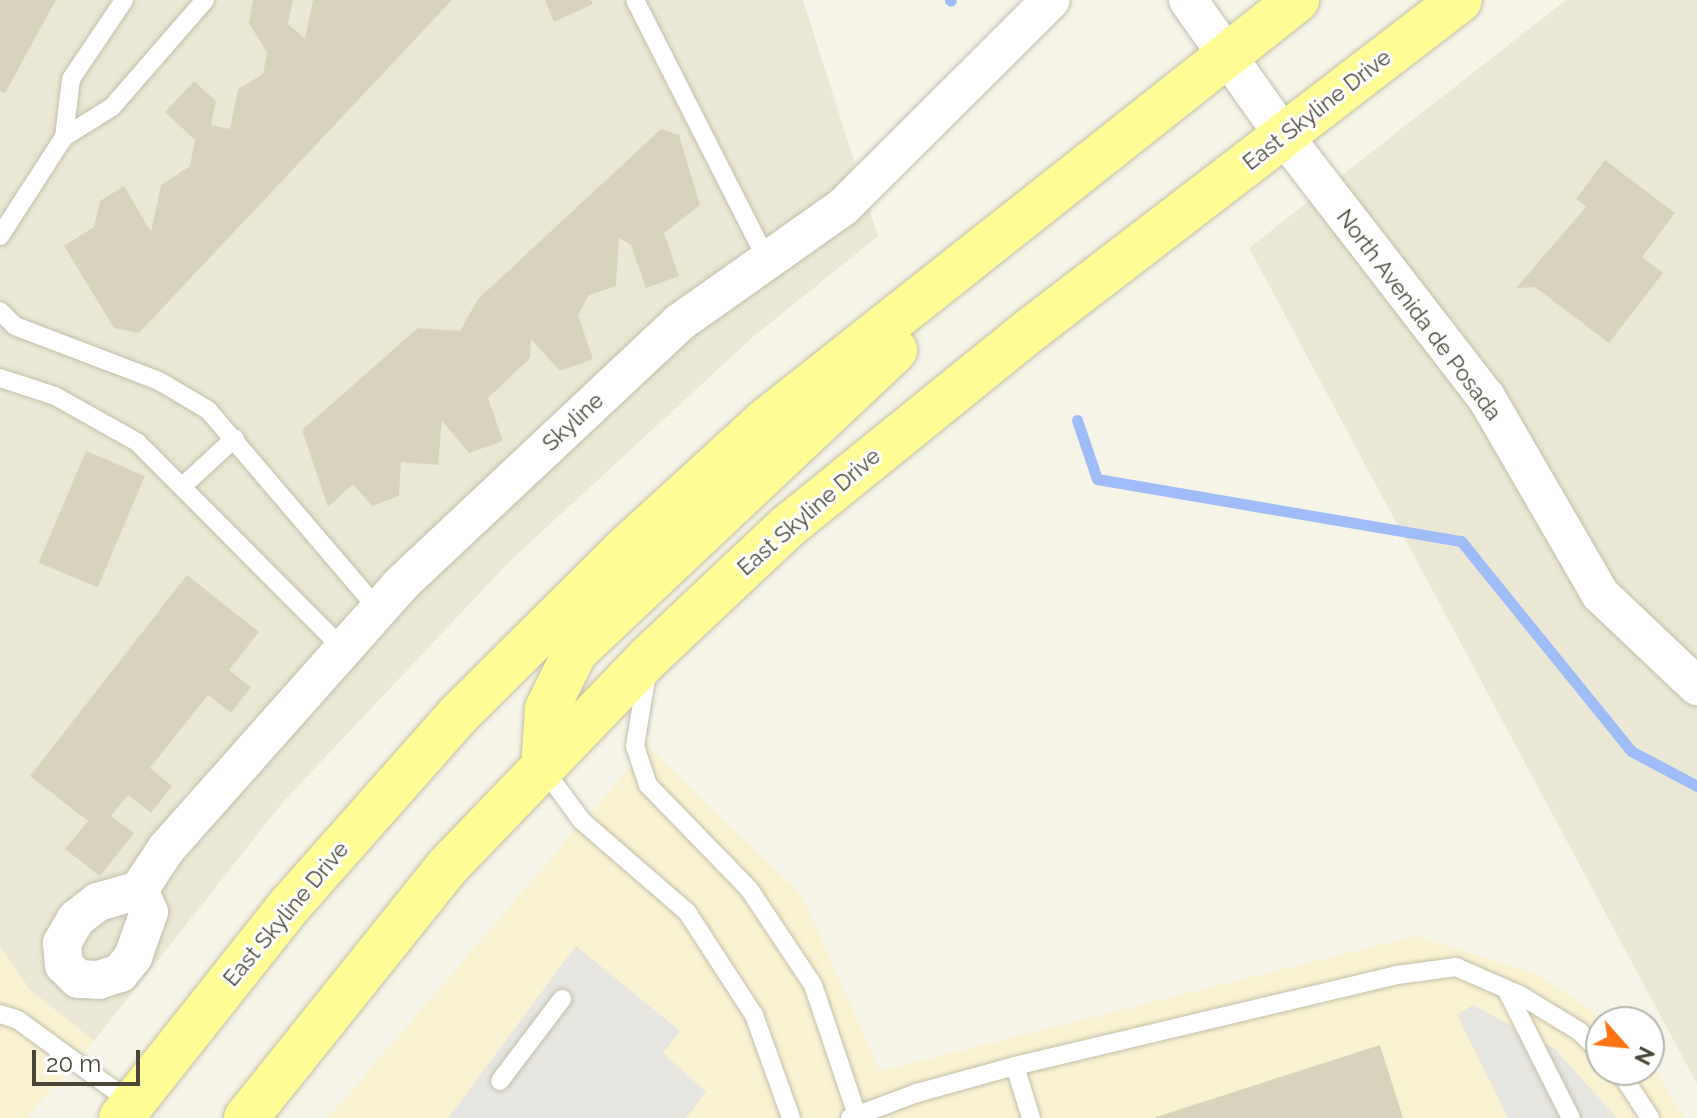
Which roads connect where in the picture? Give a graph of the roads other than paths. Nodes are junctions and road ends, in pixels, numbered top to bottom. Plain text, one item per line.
1 (124, 0) edge
2 (205, 0) edge
3 (635, 0) edge
4 (1051, 0) edge
5 (1188, 0) edge
6 (1297, 0) edge
7 (1460, 0) edge
8 (1228, 54) junction
9 (1284, 136) junction
10 (64, 137) junction
11 (1026, 212) junction
12 (0, 236) edge
13 (767, 260) junction
14 (0, 311) edge
15 (0, 378) edge
16 (235, 438) junction
17 (184, 485) junction
18 (378, 609) junction
19 (343, 649) junction
20 (649, 657) junction
21 (1697, 686) edge
22 (543, 768) junction
23 (139, 890) dead end
24 (1506, 989) junction
25 (562, 999) dead end
26 (0, 1014) edge
27 (1585, 1037) edge
28 (1015, 1066) junction
29 (500, 1081) dead end
30 (1629, 1086) edge
31 (126, 1111) edge
32 (854, 1117) edge
33 (246, 1118) edge
34 (791, 1118) edge
35 (1031, 1118) edge
36 (1571, 1118) edge
37 (1650, 1118) edge

1 - 10 lane
2 - 10 lane
3 - 13 lane
4 - 13 street, Skyline
5 - 8 street, North Avenida de Posada
6 - 8 main road, East Skyline Drive
7 - 9 main road, East Skyline Drive
8 - 9 street, North Avenida de Posada
8 - 11 main road, East Skyline Drive
9 - 20 main road, East Skyline Drive
9 - 21 street, North Avenida de Posada
10 - 12 lane
11 - 22 main road
11 - 31 main road, East Skyline Drive
13 - 18 street, Skyline
14 - 16 lane
15 - 17 lane
16 - 17 lane
16 - 18 lane
17 - 19 lane
18 - 19 street, Skyline
19 - 23 street, Skyline
20 - 22 main road, East Skyline Drive
20 - 32 lane
22 - 33 main road, East Skyline Drive
22 - 34 lane
24 - 27 lane
24 - 28 lane
24 - 36 lane
25 - 29 lane
26 - 31 lane
28 - 32 lane
28 - 35 lane
30 - 37 lane

